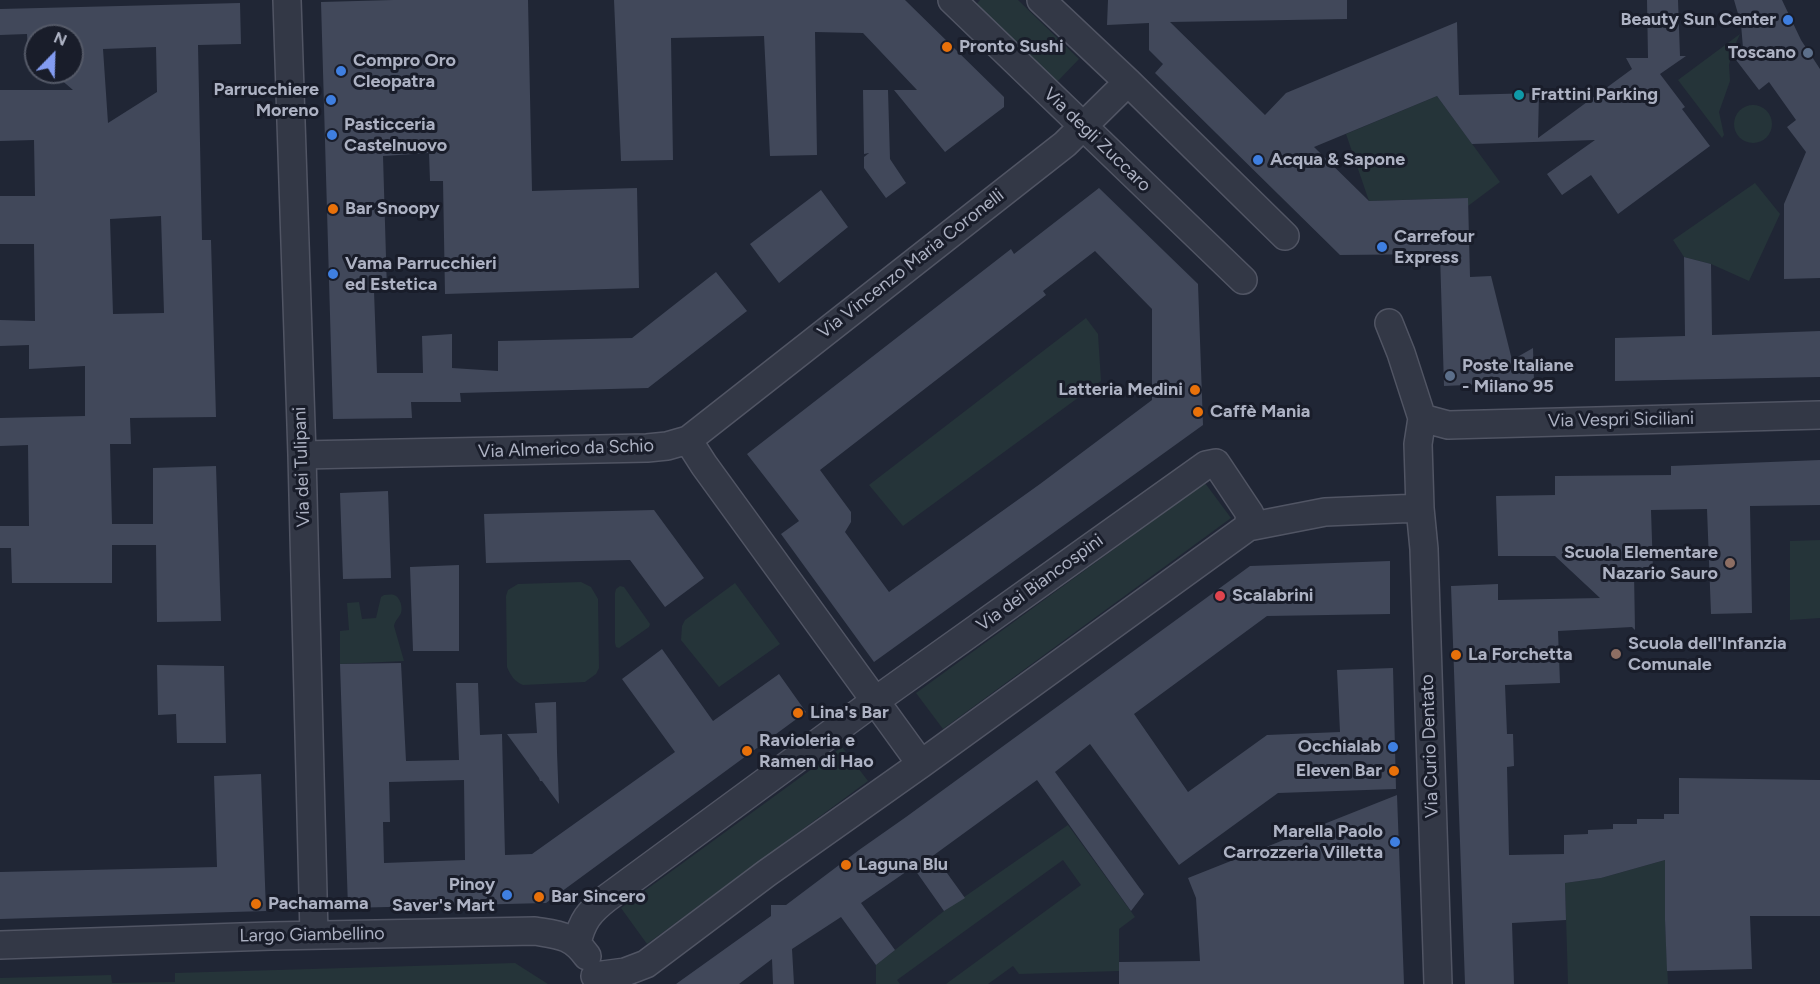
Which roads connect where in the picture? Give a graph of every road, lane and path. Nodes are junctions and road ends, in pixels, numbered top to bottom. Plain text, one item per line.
1 (287, 0) edge
2 (952, 0) edge
3 (1041, 0) edge
4 (1128, 82) junction
5 (1083, 126) junction
6 (1285, 236) dead end
7 (1243, 279) dead end
8 (1389, 322) dead end
9 (1820, 415) edge
10 (1422, 417) junction
11 (687, 440) junction
12 (302, 455) junction
13 (1420, 508) junction
14 (1248, 527) junction
15 (875, 701) junction
16 (921, 764) junction
17 (314, 934) junction
18 (577, 943) junction
19 (0, 945) edge
20 (595, 980) edge
21 (1438, 984) edge

1 - 12 street, Via dei Tulipani
2 - 5 street, Via degli Zuccaro
3 - 4 street
4 - 5 street, Via Vincenzo Maria Coronelli
4 - 6 street
5 - 7 street, Via degli Zuccaro
5 - 11 street, Via Vincenzo Maria Coronelli
8 - 10 street
9 - 10 street, Via Vespri Siciliani
10 - 13 street, Via Curio Dentato
11 - 12 street, Via Almerico da Schio
11 - 15 street
12 - 17 street, Via dei Tulipani
13 - 14 street
13 - 21 street, Via Curio Dentato
14 - 15 street, Via dei Biancospini
14 - 16 street
15 - 16 street
15 - 18 street, Via dei Biancospini
16 - 20 street
17 - 18 street, Largo Giambellino
17 - 19 street, Largo Giambellino
18 - 20 street

